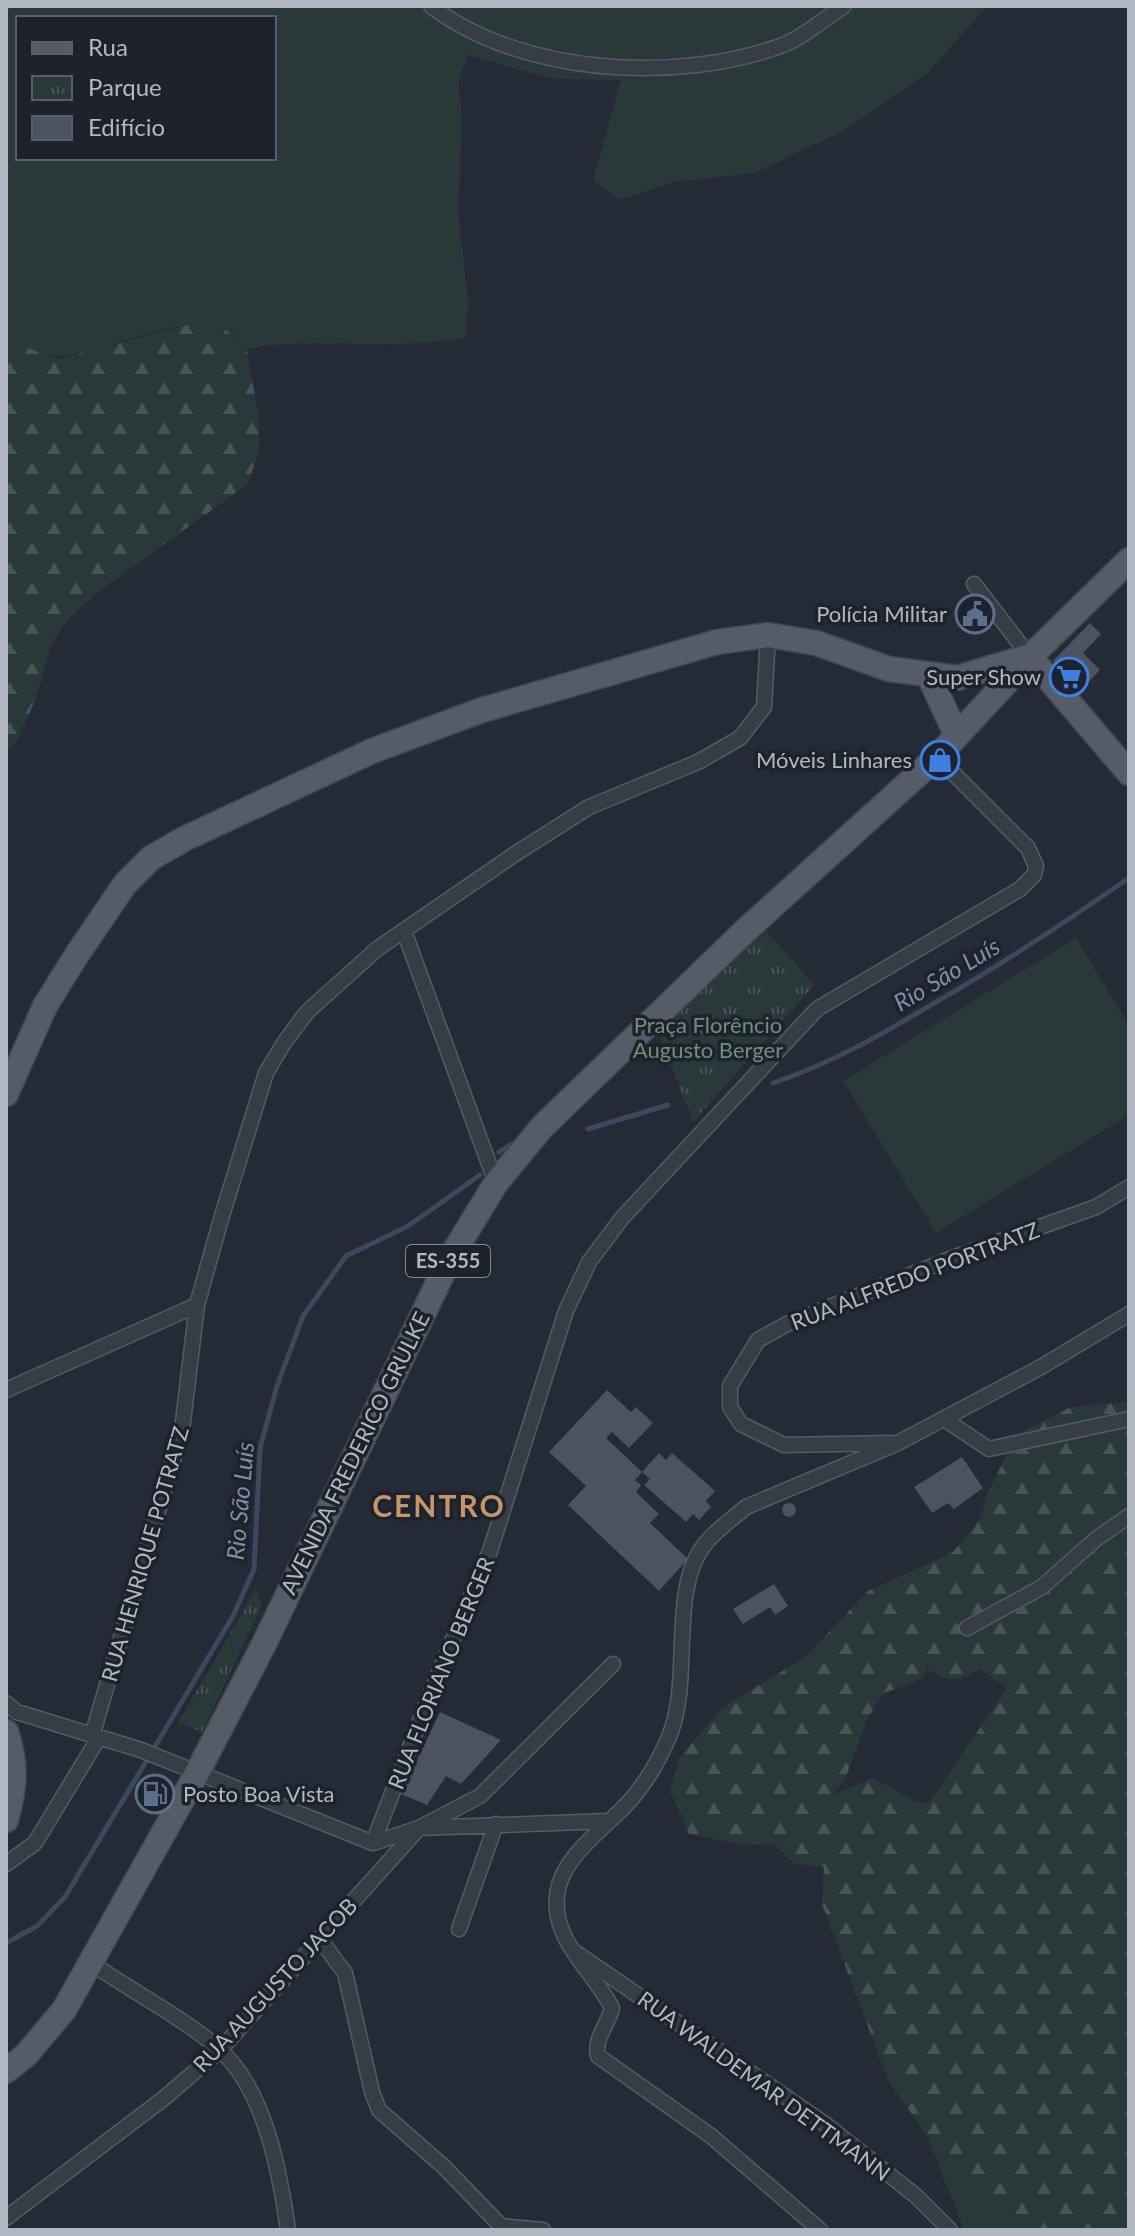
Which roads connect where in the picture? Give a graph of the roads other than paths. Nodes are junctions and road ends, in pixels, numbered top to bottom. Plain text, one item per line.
1 (431, 6) edge
2 (844, 6) edge
3 (1129, 560) edge
4 (974, 584) dead end
5 (768, 635) junction
6 (1030, 657) junction
7 (929, 676) junction
8 (956, 734) junction
9 (937, 757) junction
10 (1127, 766) edge
11 (404, 931) junction
12 (6, 1094) edge
13 (496, 1183) junction
14 (1129, 1187) edge
15 (197, 1305) junction
16 (1129, 1314) edge
17 (6, 1390) edge
18 (944, 1419) junction
19 (1129, 1419) edge
20 (896, 1444) junction
21 (1129, 1516) edge
22 (967, 1628) dead end
23 (613, 1664) dead end
24 (6, 1703) edge
25 (6, 1732) edge
26 (95, 1737) junction
27 (196, 1775) junction
28 (6, 1820) edge
29 (609, 1821) junction
30 (496, 1824) junction
31 (419, 1828) junction
32 (373, 1843) junction
33 (6, 1864) edge
34 (459, 1929) dead end
35 (319, 1938) junction
36 (572, 1949) junction
37 (91, 1963) junction
38 (220, 2050) junction
39 (6, 2071) edge
40 (6, 2218) edge
41 (288, 2230) edge
42 (543, 2230) edge
43 (820, 2230) edge
44 (950, 2230) edge

1 - 2 street
3 - 6 main road, AVENIDA FREDERICO GRULKE
4 - 6 street
5 - 7 main road
5 - 11 street, RUA HENRIQUE POTRATZ
5 - 12 main road
6 - 7 main road
6 - 8 main road, AVENIDA FREDERICO GRULKE / ES-355
6 - 10 main road
7 - 8 main road
8 - 9 main road, AVENIDA FREDERICO GRULKE / ES-355
9 - 13 main road, AVENIDA FREDERICO GRULKE / ES-355
9 - 32 street, RUA FLORIANO BERGER
11 - 13 street
11 - 15 street, RUA HENRIQUE POTRATZ
13 - 27 main road, AVENIDA FREDERICO GRULKE / ES-355
14 - 20 street, RUA ALFREDO PORTRATZ
15 - 17 street
15 - 26 street, RUA HENRIQUE POTRATZ
16 - 18 street, RUA WALDEMAR DETTMANN
18 - 19 street
18 - 20 street, RUA WALDEMAR DETTMANN
20 - 29 street, RUA WALDEMAR DETTMANN
21 - 22 street
23 - 31 street
24 - 26 street
25 - 28 main road
26 - 27 street
26 - 33 street, RUA HENRIQUE POTRATZ
27 - 32 street
27 - 37 main road, AVENIDA FREDERICO GRULKE / ES-355
29 - 30 street
29 - 36 street, RUA WALDEMAR DETTMANN
30 - 31 street
30 - 34 street
31 - 32 street
31 - 35 street, RUA AUGUSTO JACOB
35 - 38 street, RUA AUGUSTO JACOB
35 - 42 street
36 - 43 street, RUA WALDEMAR DETTMANN
36 - 44 street, RUA WALDEMAR DETTMANN
37 - 38 street
37 - 39 main road, AVENIDA FREDERICO GRULKE / ES-355
38 - 40 street, RUA AUGUSTO JACOB
38 - 41 street

